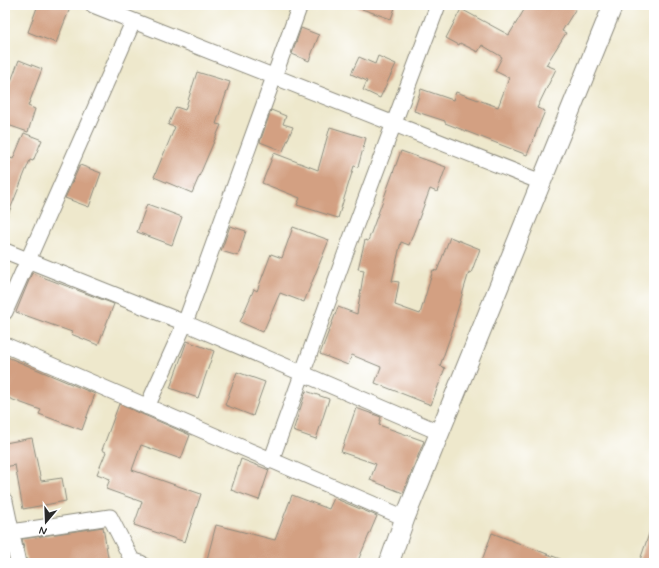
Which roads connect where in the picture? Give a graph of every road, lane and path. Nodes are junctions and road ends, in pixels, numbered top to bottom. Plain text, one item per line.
1 (93, 5) edge
2 (300, 5) edge
3 (438, 5) edge
4 (613, 5) edge
5 (133, 22) junction
6 (274, 77) junction
7 (394, 123) junction
8 (541, 182) junction
9 (5, 251) edge
10 (28, 261) junction
11 (5, 312) edge
12 (185, 323) junction
13 (5, 345) edge
14 (303, 374) junction
15 (147, 407) junction
16 (441, 433) junction
17 (271, 461) junction
18 (5, 501) edge
19 (405, 518) junction
20 (9, 533) edge
21 (18, 563) edge
22 (141, 563) edge
23 (389, 563) edge

1 - 5 street
2 - 6 street
3 - 7 street
4 - 8 street
5 - 6 street
5 - 10 street
6 - 7 street
6 - 12 street
7 - 8 street
7 - 14 street
8 - 16 street
9 - 10 street
10 - 11 street
10 - 12 street
12 - 14 street
12 - 15 street
13 - 15 street
14 - 16 street
14 - 17 street
15 - 17 street
16 - 19 street
17 - 19 street
18 - 20 street
19 - 23 street
20 - 21 street
20 - 22 street

